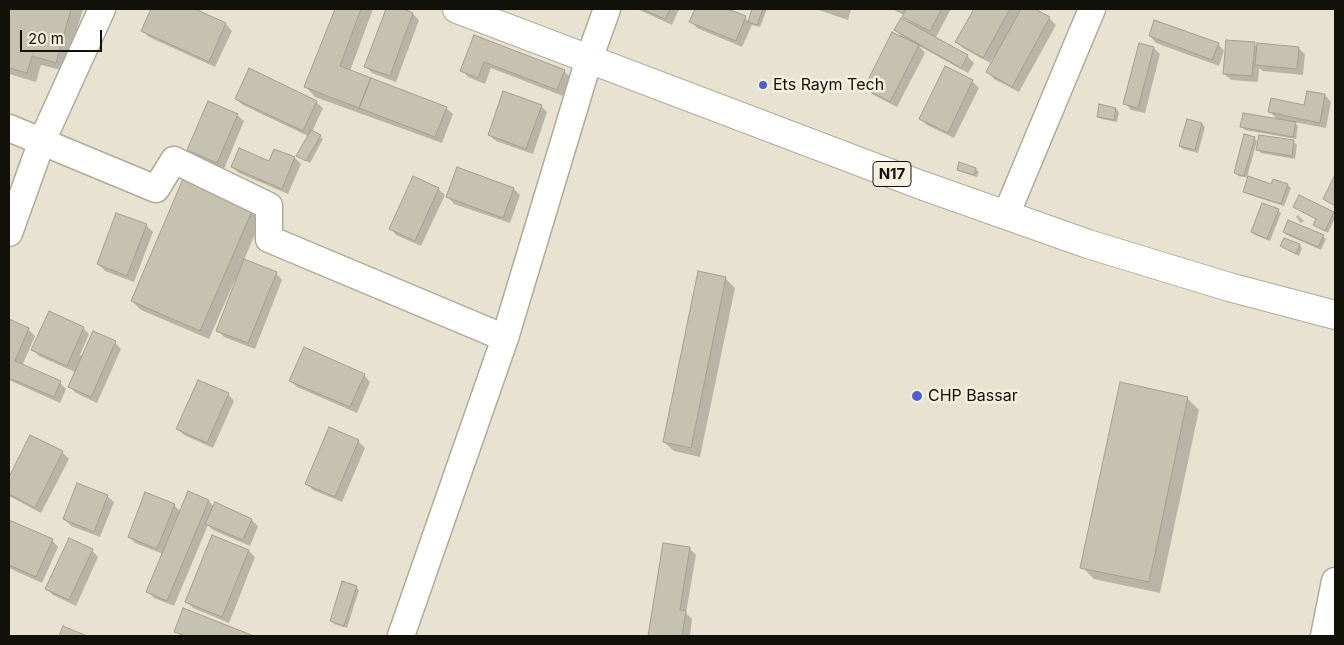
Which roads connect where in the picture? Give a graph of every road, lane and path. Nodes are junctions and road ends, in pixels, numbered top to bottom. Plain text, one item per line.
1 (102, 9) edge
2 (457, 9) edge
3 (607, 9) edge
4 (1092, 9) edge
5 (589, 60) junction
6 (9, 128) edge
7 (42, 141) junction
8 (1006, 215) junction
9 (9, 233) edge
10 (1335, 315) edge
11 (504, 338) junction
12 (1335, 581) edge
13 (401, 636) edge
14 (1324, 636) edge

1 - 7 street
2 - 5 main road, N17
3 - 5 street
4 - 8 street
5 - 8 main road, N17
5 - 11 street
6 - 7 street
7 - 9 street
7 - 11 street
8 - 10 main road, N17
11 - 13 street
12 - 14 street

